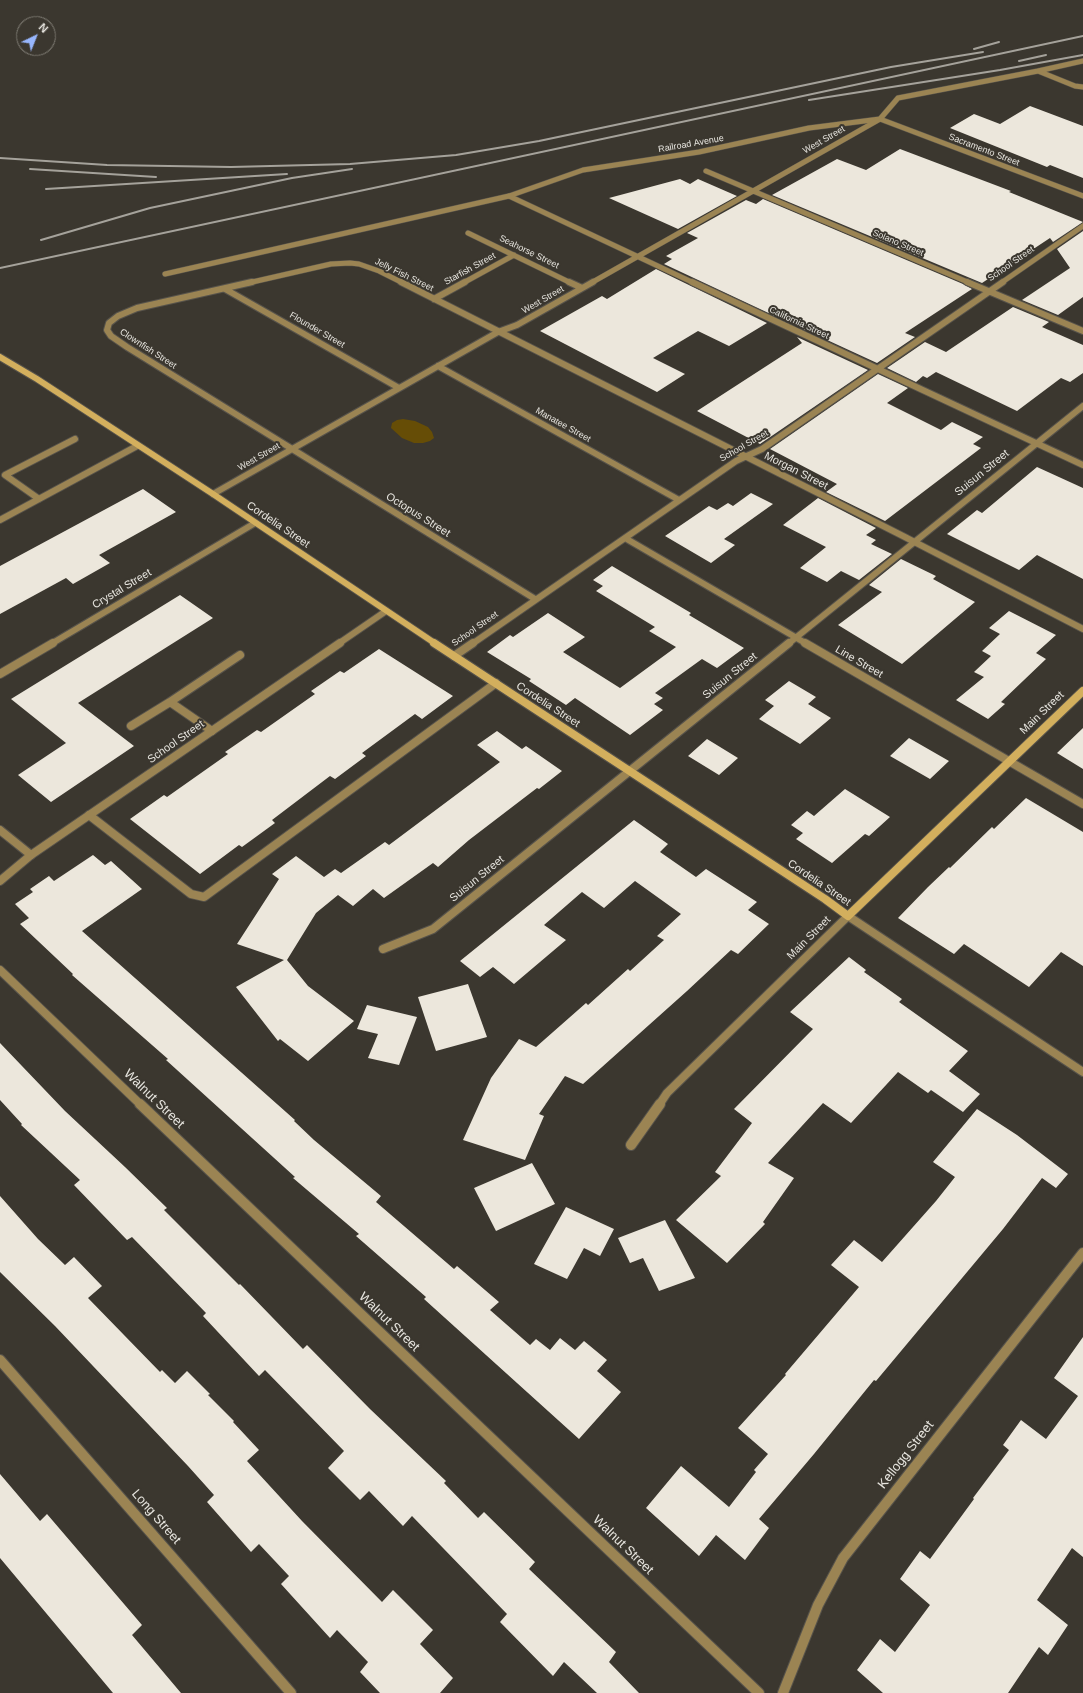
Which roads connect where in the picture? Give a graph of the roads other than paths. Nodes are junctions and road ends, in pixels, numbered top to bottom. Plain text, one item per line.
1 (1083, 61) edge
2 (1038, 71) junction
3 (1083, 87) edge
4 (880, 119) junction
5 (706, 171) dead end
6 (752, 191) junction
7 (509, 196) junction
8 (1083, 196) edge
9 (1083, 226) edge
10 (468, 233) dead end
11 (514, 255) junction
12 (636, 256) junction
13 (165, 274) dead end
14 (582, 288) junction
15 (225, 289) junction
16 (989, 292) junction
17 (434, 299) junction
18 (1083, 331) edge
19 (498, 332) junction
20 (0, 357) edge
21 (438, 366) junction
22 (877, 369) junction
23 (399, 388) junction
24 (1083, 406) edge
25 (75, 439) dead end
26 (1036, 443) junction
27 (137, 446) junction
28 (291, 449) junction
29 (744, 456) junction
30 (1083, 465) edge
31 (213, 494) junction
32 (39, 499) junction
33 (679, 500) junction
34 (0, 520) edge
35 (255, 523) junction
36 (625, 538) junction
37 (915, 542) junction
38 (535, 599) junction
39 (386, 611) junction
40 (1083, 629) edge
41 (795, 637) junction
42 (240, 655) dead end
43 (454, 656) junction
44 (0, 674) edge
45 (496, 683) junction
46 (1083, 691) edge
47 (170, 702) junction
48 (131, 726) dead end
49 (212, 731) junction
50 (1010, 761) junction
51 (628, 771) junction
52 (1083, 804) edge
53 (89, 815) junction
54 (0, 830) edge
55 (31, 856) junction
56 (0, 881) edge
57 (848, 916) junction
58 (383, 949) dead end
59 (0, 970) edge
60 (1083, 1072) edge
61 (631, 1144) dead end
62 (1083, 1253) edge
63 (0, 1360) edge
64 (291, 1693) edge
65 (759, 1693) edge
66 (783, 1693) edge

1 - 2 street
2 - 3 street
2 - 4 street
4 - 6 street, West Street
4 - 7 street, Railroad Avenue
4 - 8 street, Sacramento Street
5 - 6 street, Solano Street
6 - 12 street, West Street
6 - 16 street, Solano Street
7 - 12 street, California Street
7 - 13 street, Railroad Avenue
9 - 16 street, School Street
10 - 11 street, Seahorse Street
11 - 14 street, Seahorse Street
11 - 17 street, Starfish Street
12 - 14 street, West Street
12 - 22 street, California Street
14 - 19 street, West Street
15 - 17 street, Jelly Fish Street
15 - 23 street, Flounder Street
15 - 28 street, Clownfish Street
16 - 18 street, Solano Street
16 - 22 street, School Street
17 - 19 street, Jelly Fish Street
19 - 21 street, West Street
19 - 29 street, Morgan Street
20 - 27 main road, Cordelia Street
21 - 23 street, West Street
21 - 33 street, Manatee Street
22 - 26 street, California Street
22 - 29 street, School Street
23 - 28 street, West Street
24 - 26 street, Suisun Street
25 - 32 street
26 - 30 street, California Street
26 - 37 street, Suisun Street
27 - 31 main road, Cordelia Street
27 - 32 street
28 - 31 street, West Street
28 - 38 street, Octopus Street
29 - 33 street, School Street
29 - 37 street, Morgan Street
31 - 35 main road, Cordelia Street
32 - 34 street
33 - 36 street, School Street
35 - 39 main road, Cordelia Street
35 - 44 street, Crystal Street
36 - 38 street, School Street
36 - 41 street, Line Street
37 - 40 street, Morgan Street
37 - 41 street, Suisun Street
38 - 43 street, School Street
39 - 43 main road, Cordelia Street
39 - 49 street, School Street
41 - 50 street, Line Street
41 - 51 street, Suisun Street
42 - 47 street
43 - 45 main road, Cordelia Street
45 - 51 main road, Cordelia Street
45 - 53 street
46 - 50 main road, Main Street
47 - 48 street
47 - 49 street
49 - 53 street, School Street
50 - 52 street, Line Street
50 - 57 main road, Main Street
51 - 57 main road, Cordelia Street
51 - 58 street, Suisun Street
53 - 55 street, School Street
54 - 55 street
55 - 56 street, School Street
57 - 60 street, Cordelia Street
57 - 61 street, Main Street
59 - 65 street, Walnut Street
62 - 66 street, Kellogg Street
63 - 64 street, Long Street

